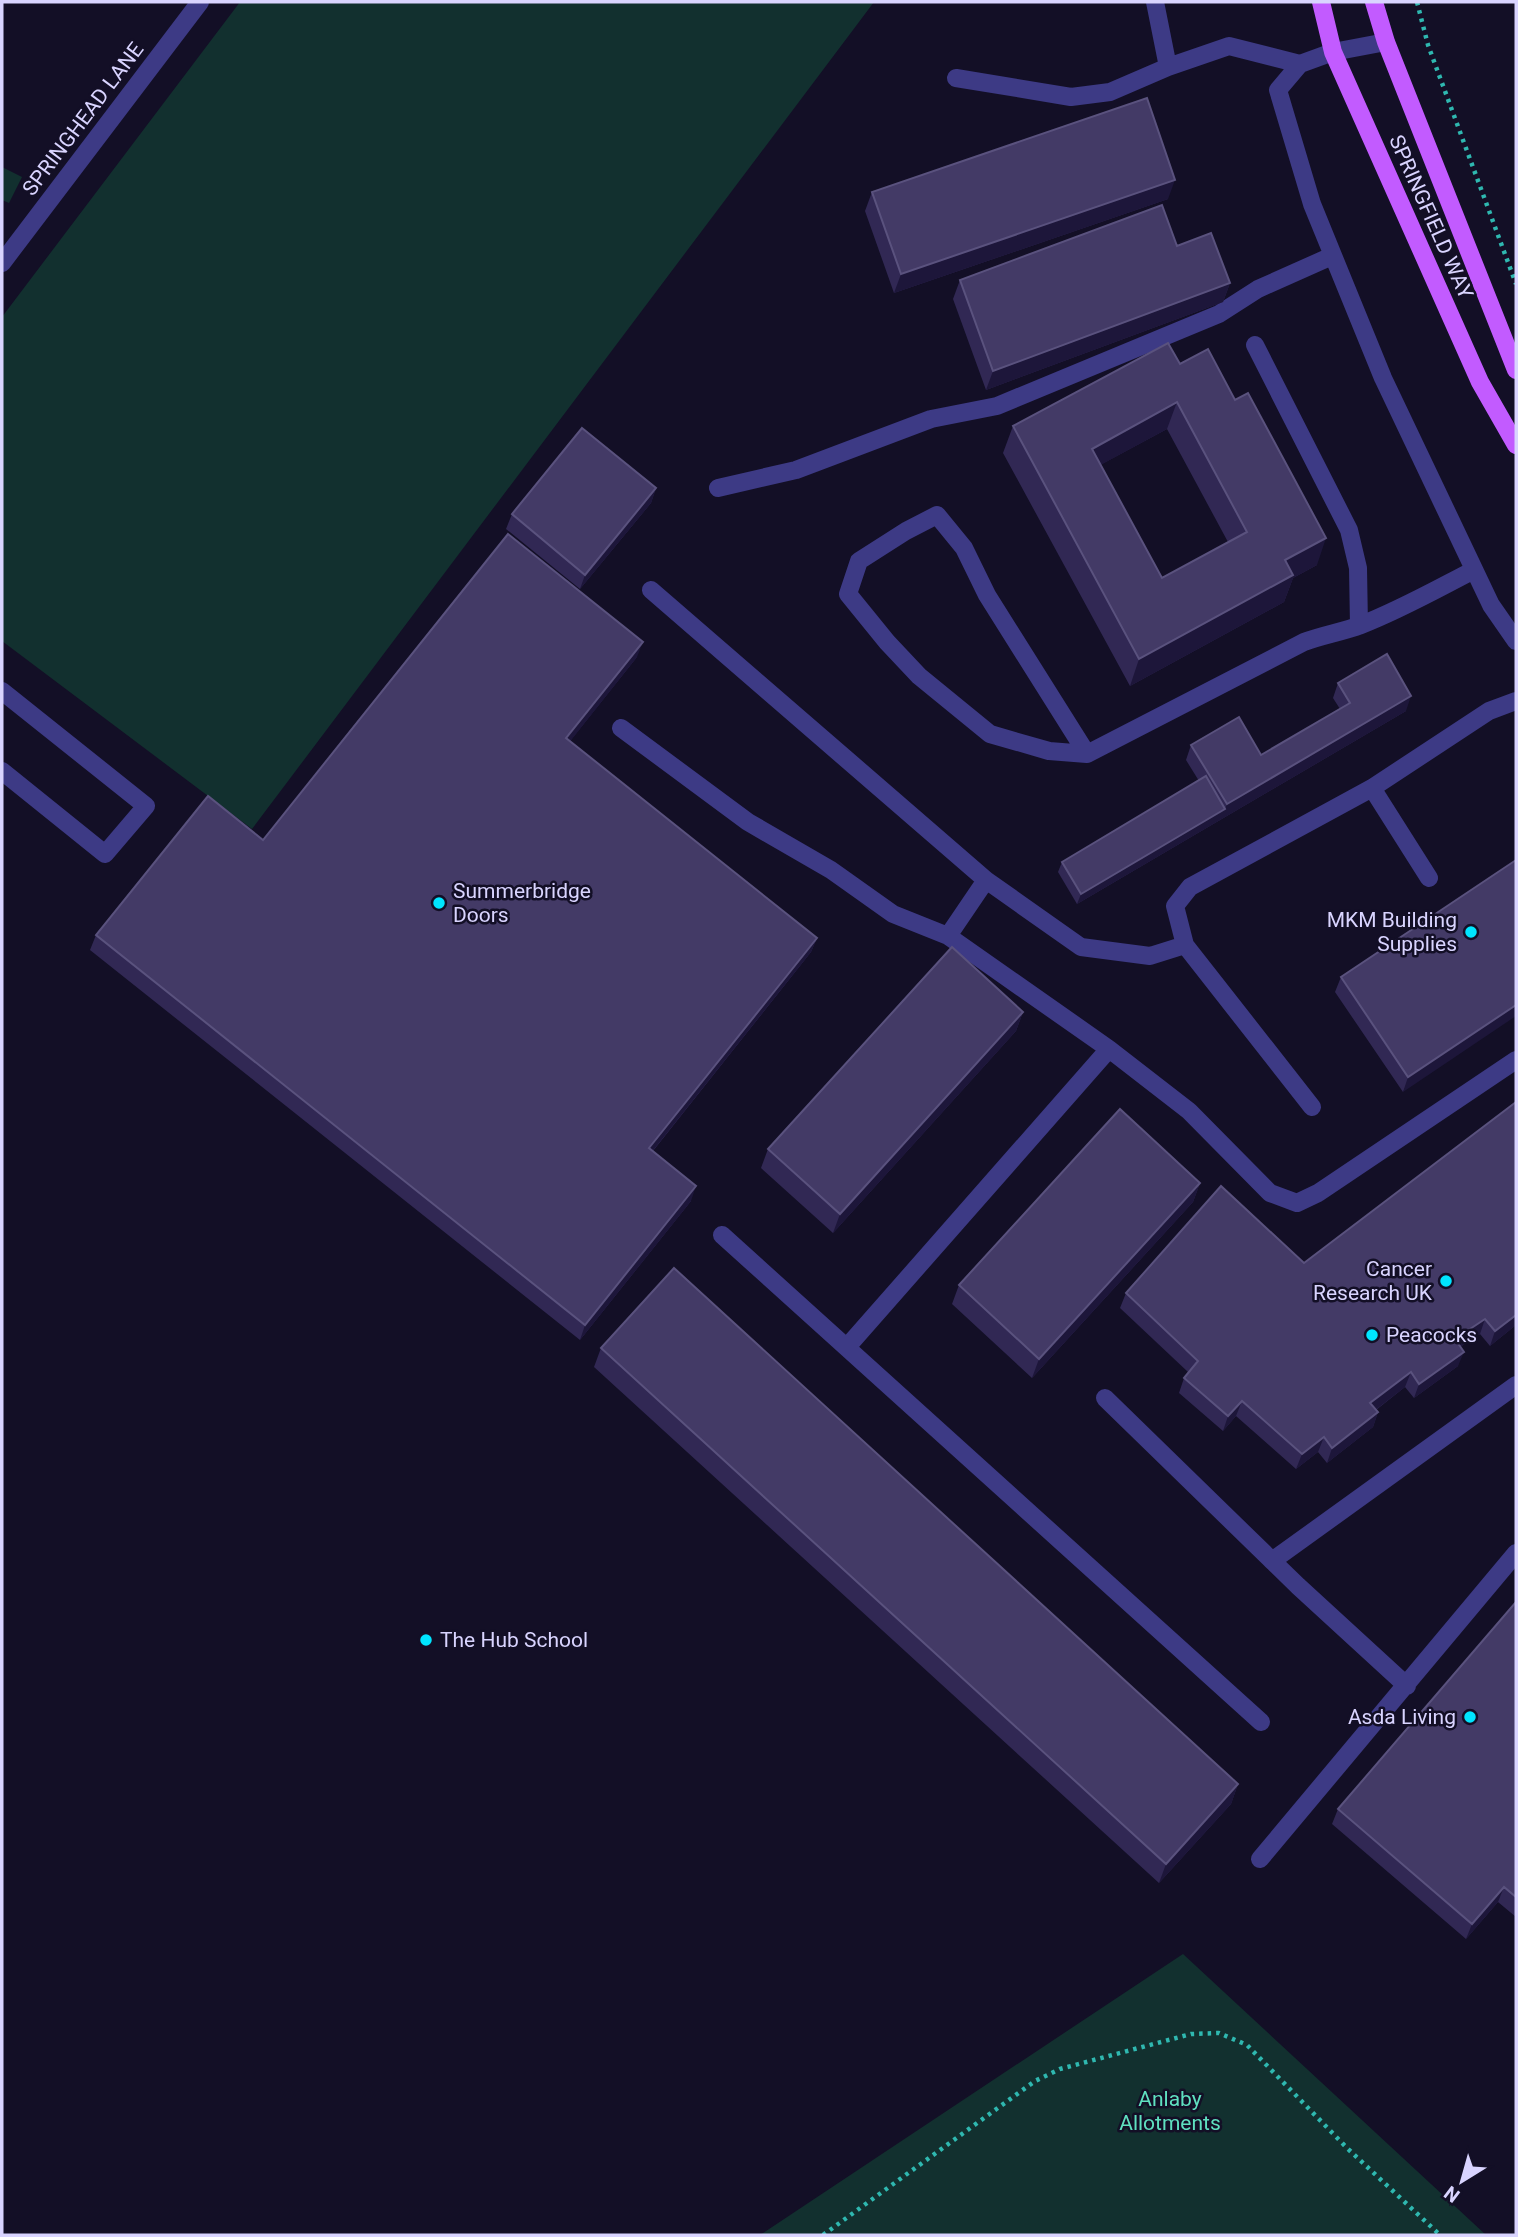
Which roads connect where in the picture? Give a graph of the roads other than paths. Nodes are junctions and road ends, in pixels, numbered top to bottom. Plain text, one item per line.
1 (200, 2) edge
2 (1155, 2) edge
3 (1321, 2) edge
4 (1374, 2) edge
5 (1386, 42) junction
6 (1333, 52) junction
7 (1300, 64) junction
8 (1168, 67) junction
9 (956, 78) dead end
10 (1332, 256) junction
11 (2, 263) edge
12 (1255, 345) dead end
13 (1516, 370) edge
14 (1516, 445) edge
15 (718, 488) dead end
16 (1474, 570) junction
17 (651, 590) dead end
18 (1359, 626) junction
19 (1516, 641) edge
20 (2, 691) edge
21 (1516, 701) edge
22 (621, 729) dead end
23 (1087, 754) junction
24 (2, 771) edge
25 (1372, 788) junction
26 (1429, 878) dead end
27 (986, 880) junction
28 (948, 936) junction
29 (1185, 945) junction
30 (1109, 1048) junction
31 (1516, 1060) edge
32 (1312, 1107) dead end
33 (722, 1235) dead end
34 (847, 1346) junction
35 (1516, 1385) edge
36 (1105, 1398) dead end
37 (1516, 1553) edge
38 (1272, 1561) junction
39 (1407, 1686) junction
40 (1261, 1721) dead end
41 (1260, 1860) dead end

1 - 11 street, SPRINGHEAD LANE
2 - 8 street
3 - 6 main road, SPRINGFIELD WAY
4 - 5 main road, SPRINGFIELD WAY
5 - 6 street
5 - 13 main road, SPRINGFIELD WAY
6 - 7 street
6 - 14 main road, SPRINGFIELD WAY
7 - 8 street
7 - 10 street
8 - 9 street
10 - 15 street
10 - 16 street
12 - 18 street
16 - 18 street
16 - 19 street
17 - 27 street
18 - 23 street
20 - 24 street
21 - 25 street
22 - 28 street
23 - 23 street
25 - 26 street
25 - 29 street
27 - 28 street
27 - 29 street
28 - 30 street
29 - 32 street
30 - 31 street
30 - 34 street
33 - 34 street
34 - 40 street
35 - 38 street
36 - 38 street
37 - 39 street
38 - 39 street
39 - 41 street

